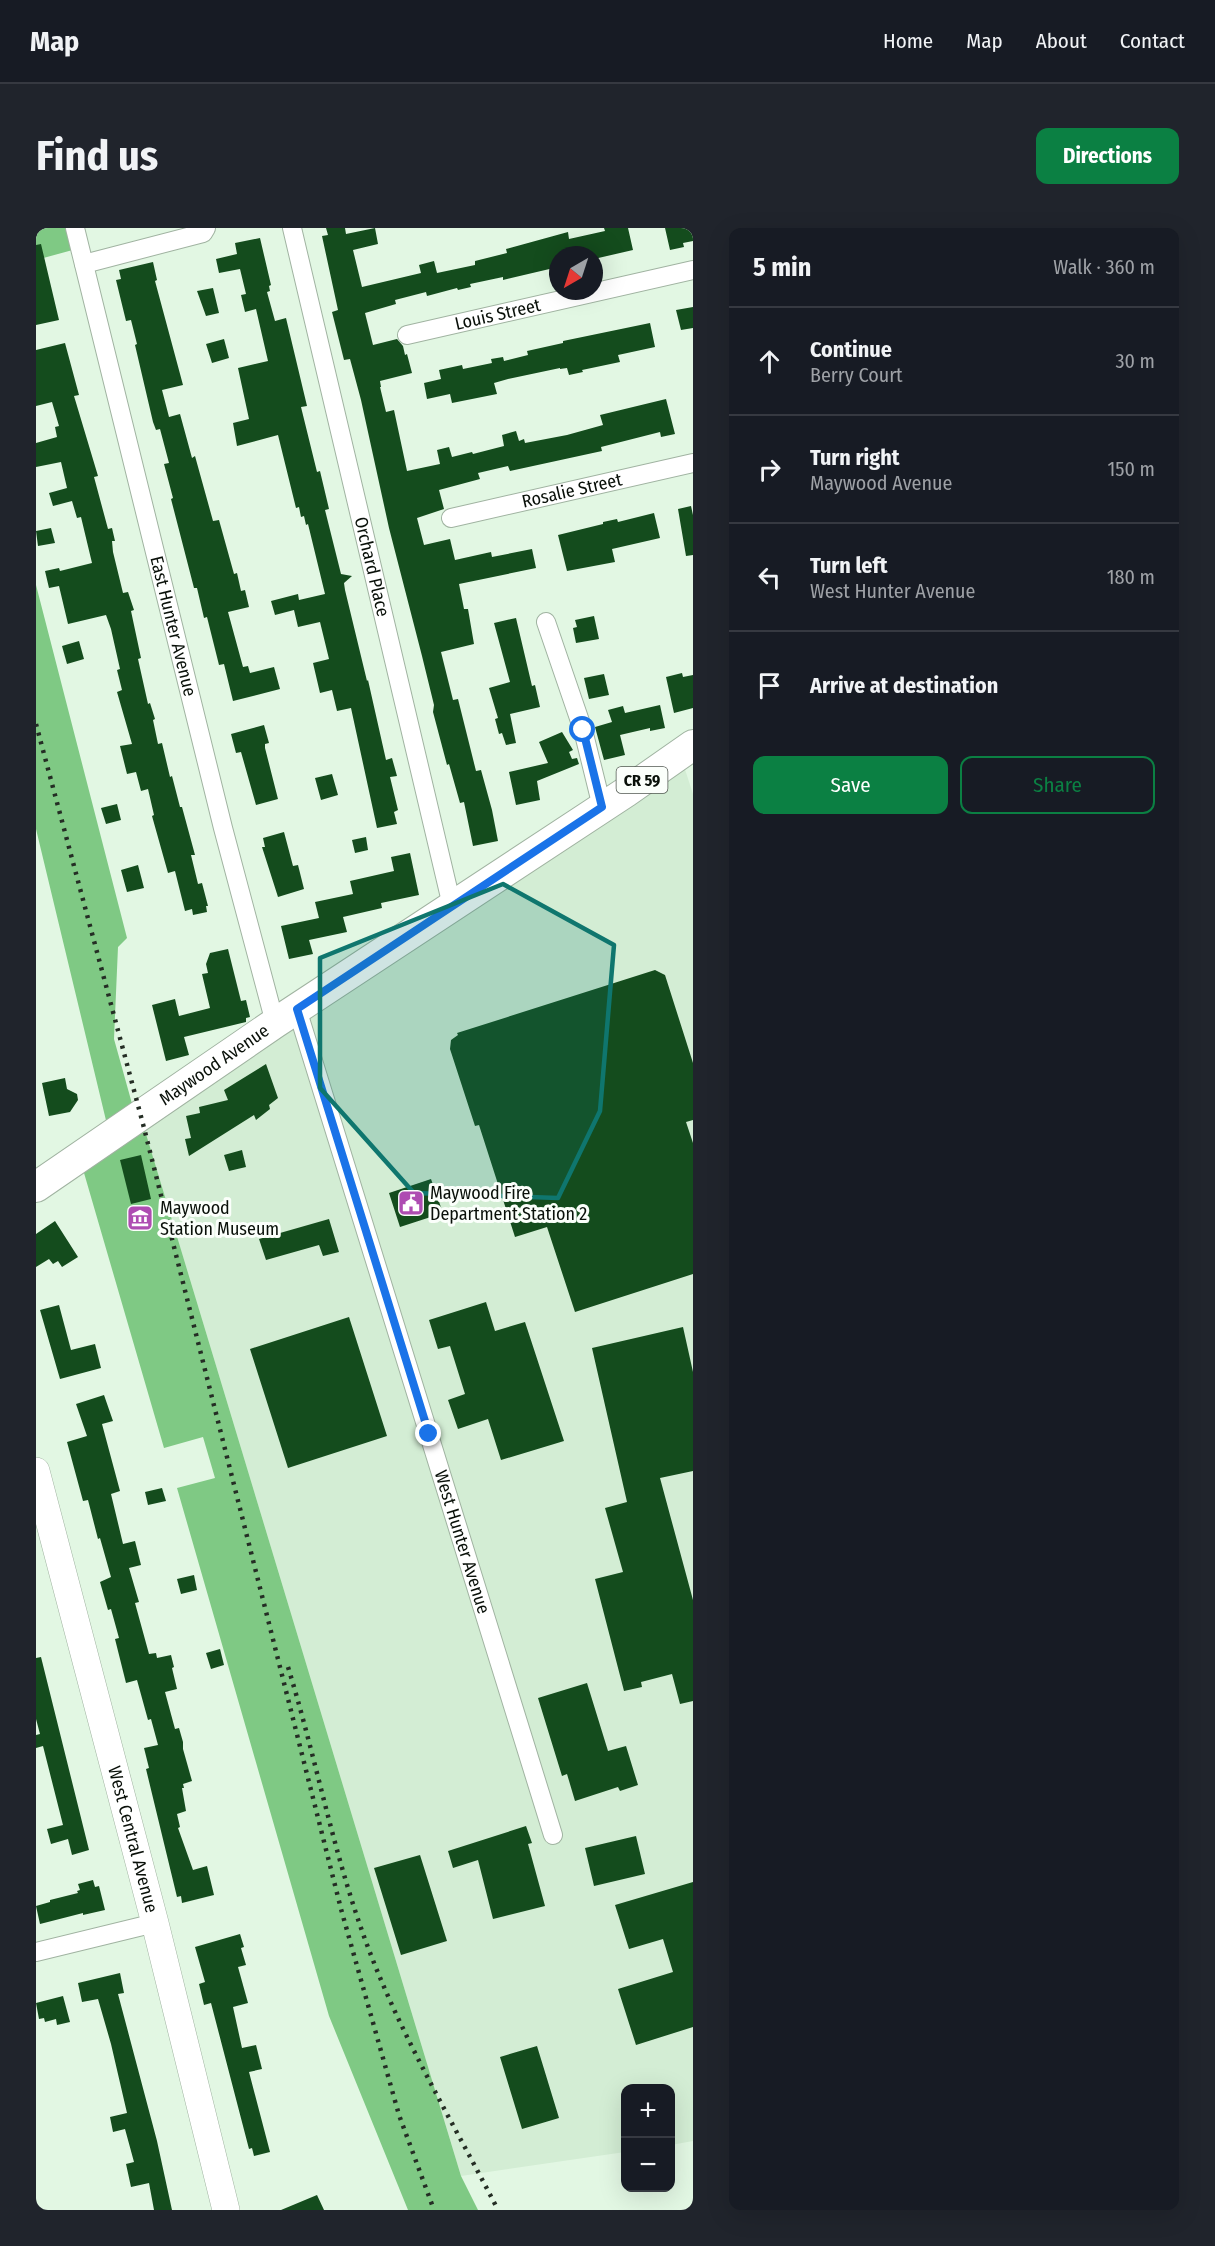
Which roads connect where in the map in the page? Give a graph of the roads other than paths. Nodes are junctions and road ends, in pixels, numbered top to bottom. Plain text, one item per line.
1 (75, 228) edge
2 (206, 228) edge
3 (292, 228) edge
4 (84, 264) junction
5 (693, 270) edge
6 (407, 335) dead end
7 (693, 463) edge
8 (451, 518) dead end
9 (546, 622) dead end
10 (693, 745) edge
11 (602, 807) junction
12 (452, 906) junction
13 (286, 1016) junction
14 (36, 1187) edge
15 (36, 1471) edge
16 (553, 1835) dead end
17 (155, 1923) junction
18 (36, 1952) edge
19 (226, 2210) edge

1 - 4 street, East Hunter Avenue
2 - 4 street
3 - 12 street, Orchard Place
4 - 13 street, East Hunter Avenue
5 - 6 street, Louis Street
7 - 8 street, Rosalie Street
9 - 11 street
10 - 11 main road, Maywood Avenue / CR 59
11 - 12 main road, Maywood Avenue / CR 59
12 - 13 main road, Maywood Avenue / CR 59
13 - 14 main road, Maywood Avenue / CR 59
13 - 16 street, West Hunter Avenue
15 - 17 street, West Central Avenue
17 - 18 street
17 - 19 street, West Central Avenue

